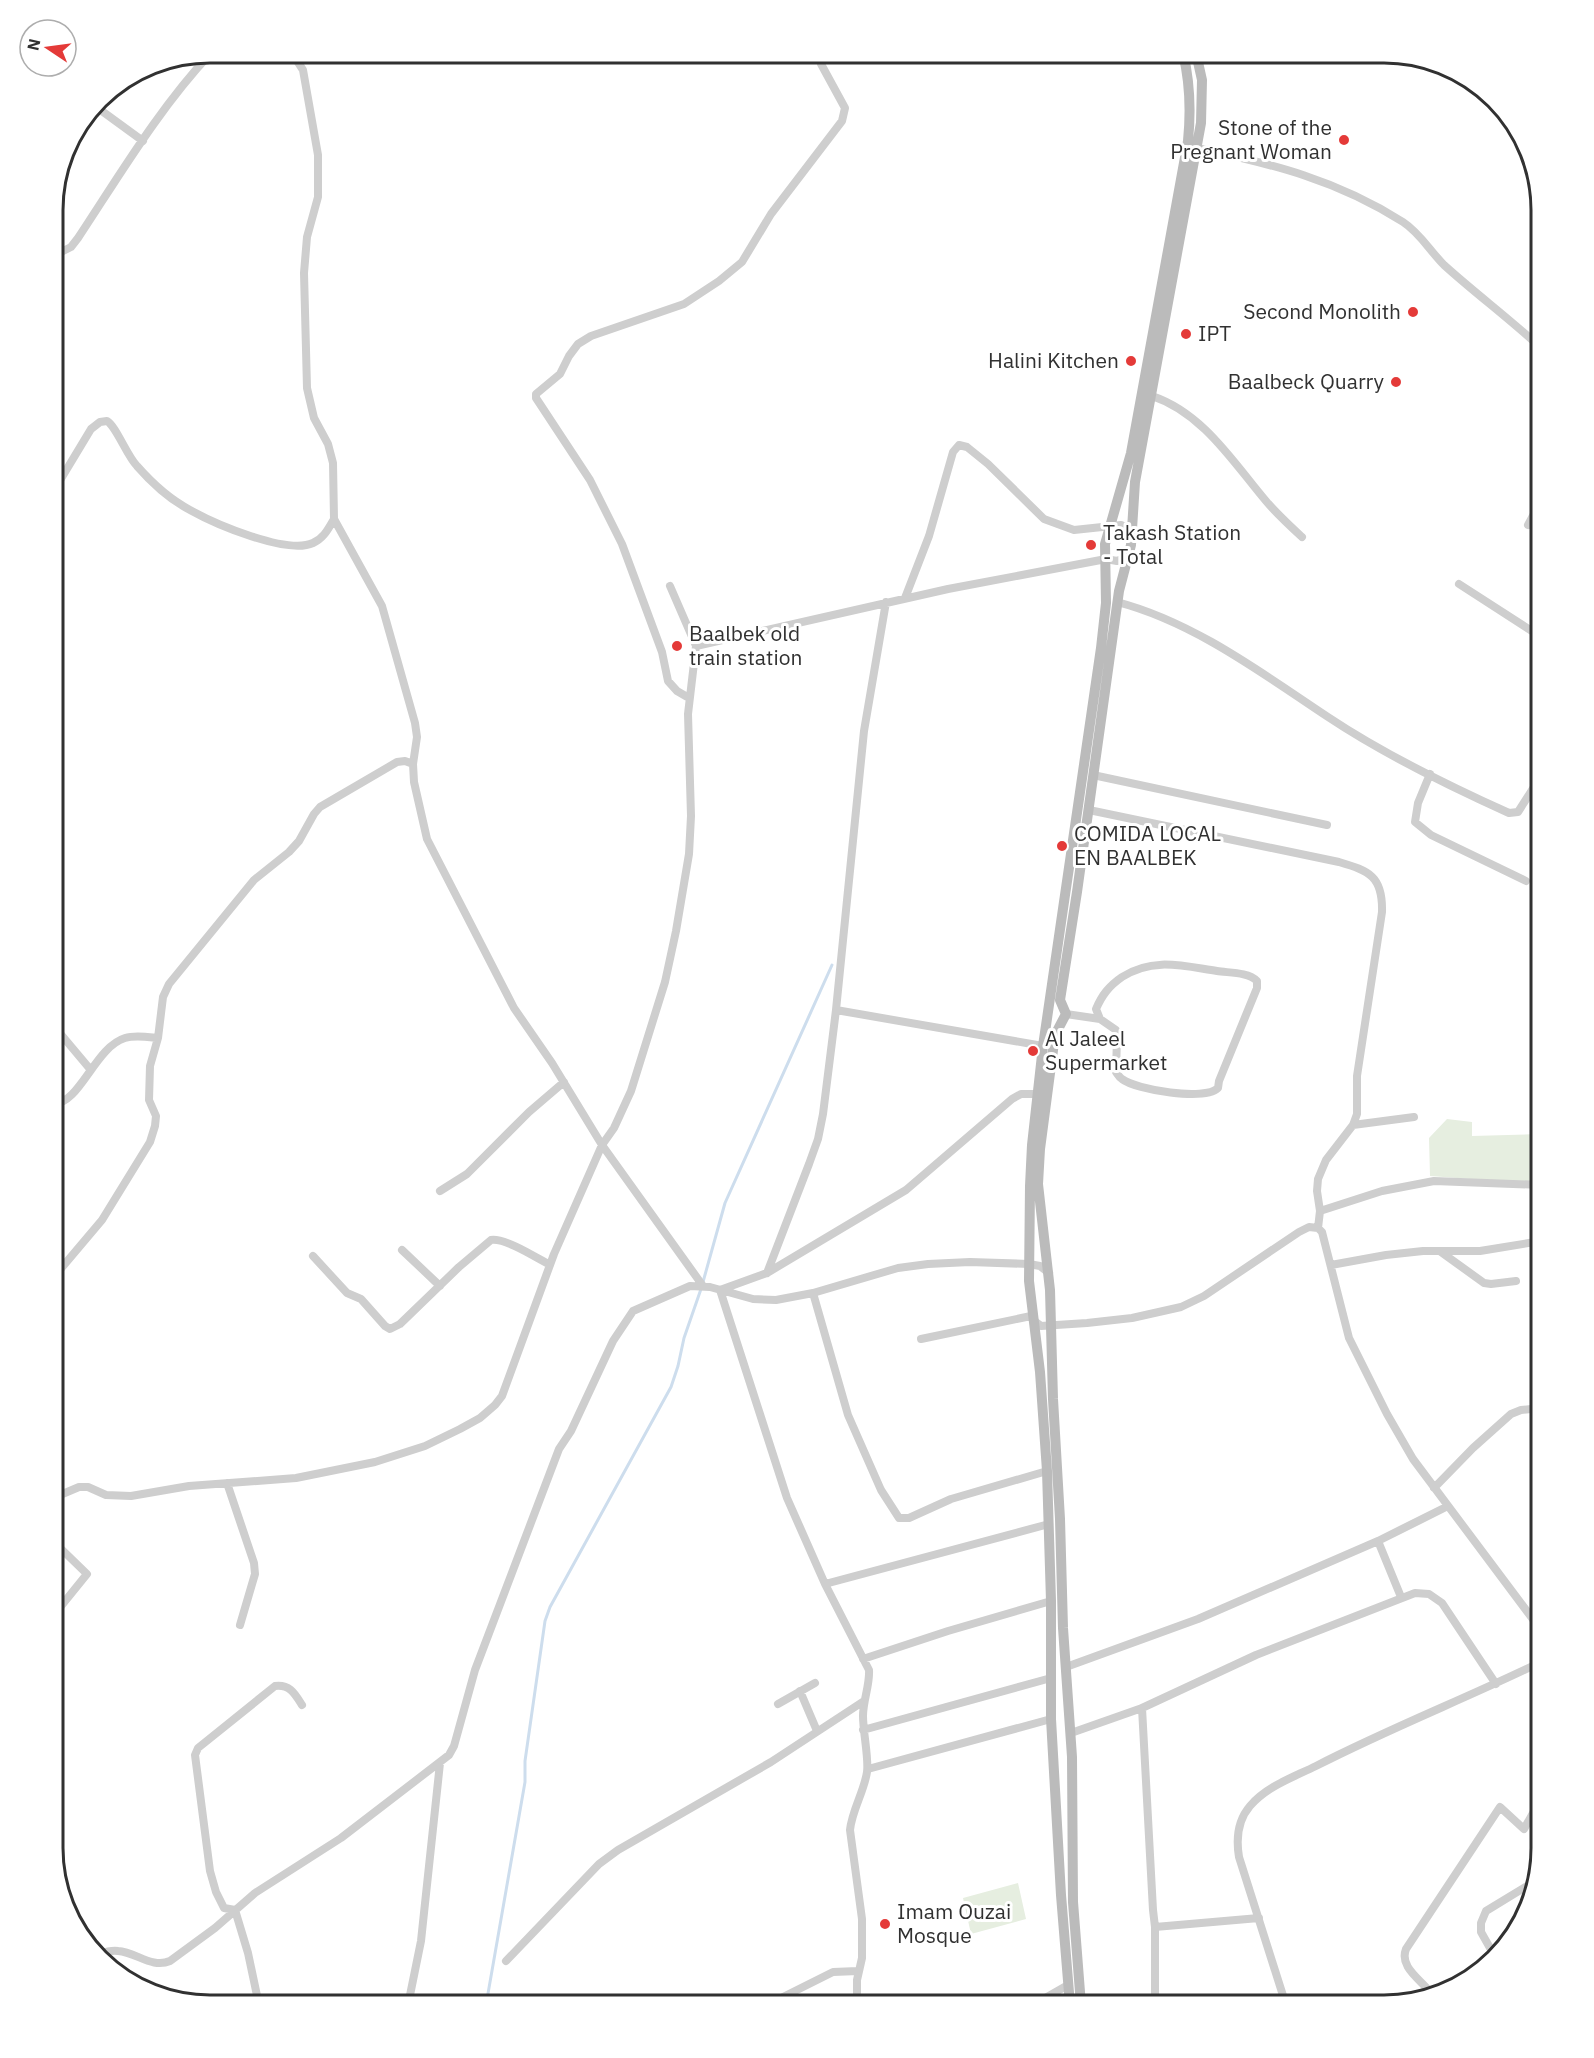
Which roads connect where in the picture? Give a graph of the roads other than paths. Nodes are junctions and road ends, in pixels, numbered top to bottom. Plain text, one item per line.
1 (201, 63) edge
2 (299, 63) edge
3 (821, 63) edge
4 (1185, 63) edge
5 (1198, 63) edge
6 (101, 111) edge
7 (143, 141) junction
8 (1197, 148) junction
9 (63, 251) edge
10 (1531, 339) edge
11 (1152, 396) junction
12 (63, 475) edge
13 (334, 519) junction
14 (1531, 520) edge
15 (1528, 525) dead end
16 (1109, 526) junction
17 (1132, 530) junction
18 (1302, 537) dead end
19 (1127, 557) junction
20 (1106, 559) junction
21 (1459, 584) dead end
22 (670, 586) dead end
23 (906, 598) junction
24 (1117, 602) junction
25 (886, 603) junction
26 (1531, 630) edge
27 (696, 646) junction
28 (689, 698) junction
29 (413, 764) junction
30 (1430, 774) junction
31 (1093, 775) junction
32 (1531, 793) edge
33 (1089, 810) junction
34 (1327, 825) dead end
35 (1526, 881) dead end
36 (836, 1011) junction
37 (1066, 1014) junction
38 (1100, 1019) junction
39 (63, 1037) edge
40 (158, 1038) junction
41 (1042, 1046) junction
42 (90, 1069) junction
43 (564, 1082) junction
44 (1037, 1094) junction
45 (63, 1102) edge
46 (1414, 1117) dead end
47 (1353, 1125) junction
48 (602, 1145) junction
49 (1531, 1185) edge
50 (440, 1191) dead end
51 (1320, 1211) junction
52 (1318, 1228) junction
53 (1531, 1243) edge
54 (402, 1250) dead end
55 (1440, 1251) junction
56 (313, 1256) dead end
57 (550, 1264) junction
58 (1029, 1264) junction
59 (63, 1266) edge
60 (1331, 1266) junction
61 (767, 1273) junction
62 (1049, 1273) junction
63 (1516, 1281) dead end
64 (440, 1286) junction
65 (703, 1286) junction
66 (720, 1290) junction
67 (813, 1293) junction
68 (1032, 1318) junction
69 (1051, 1326) junction
70 (921, 1339) dead end
71 (1531, 1409) edge
72 (1047, 1471) junction
73 (227, 1483) junction
74 (1434, 1488) junction
75 (63, 1493) edge
76 (1448, 1506) junction
77 (1049, 1524) junction
78 (1378, 1541) junction
79 (63, 1551) edge
80 (825, 1584) junction
81 (1401, 1597) junction
82 (1051, 1601) junction
83 (63, 1603) edge
84 (1531, 1615) edge
85 (240, 1625) dead end
86 (863, 1659) junction
87 (1066, 1667) junction
88 (1531, 1667) edge
89 (1051, 1678) junction
90 (815, 1683) dead end
91 (1496, 1684) junction
92 (800, 1691) junction
93 (864, 1701) junction
94 (302, 1704) dead end
95 (778, 1704) dead end
96 (1142, 1708) junction
97 (1069, 1712) junction
98 (1051, 1715) junction
99 (863, 1730) junction
100 (817, 1731) junction
101 (1071, 1733) junction
102 (1072, 1757) junction
103 (1053, 1759) junction
104 (440, 1762) junction
105 (868, 1768) junction
106 (1531, 1817) edge
107 (1526, 1886) edge
108 (235, 1910) junction
109 (1259, 1918) junction
110 (1155, 1927) junction
111 (1491, 1949) edge
112 (107, 1953) edge
113 (506, 1961) dead end
114 (858, 1971) junction
115 (1068, 1986) junction
116 (1427, 1988) edge
117 (257, 1995) edge
118 (410, 1995) edge
119 (788, 1995) edge
120 (857, 1995) edge
121 (1052, 1995) edge
122 (1069, 1995) edge
123 (1080, 1995) edge
124 (1155, 1995) edge
125 (1283, 1995) edge

1 - 7 street
2 - 13 street
3 - 28 street
4 - 16 main road
5 - 8 main road
6 - 7 street
7 - 9 street
8 - 10 street
8 - 11 main road
11 - 17 main road
11 - 18 street
12 - 13 street
13 - 29 street
14 - 15 street
16 - 17 street
16 - 20 main road
16 - 23 street
17 - 19 main road
19 - 20 street
19 - 24 main road
20 - 23 street
20 - 41 main road
21 - 26 street
22 - 27 street
23 - 25 street
24 - 30 street
24 - 31 main road
25 - 27 street
25 - 36 street
27 - 28 street
28 - 48 street
29 - 40 street
29 - 43 street
30 - 32 street
30 - 35 street
31 - 33 main road
31 - 34 street
33 - 37 main road
33 - 47 street
36 - 41 street
36 - 61 street
37 - 38 street
37 - 62 main road
38 - 38 street
39 - 42 street
40 - 42 street
40 - 59 street
41 - 44 main road
42 - 45 street
43 - 48 street
43 - 50 street
44 - 58 main road
44 - 61 street
46 - 47 street
47 - 51 street
48 - 57 street
48 - 65 street
49 - 51 street
51 - 52 street
52 - 60 street
52 - 69 street
53 - 55 street
54 - 64 street
55 - 60 street
55 - 63 street
56 - 64 street
57 - 64 street
57 - 73 street
58 - 62 street
58 - 67 street
58 - 68 main road
60 - 74 street
61 - 66 street
62 - 69 main road
65 - 66 street
65 - 104 street
66 - 67 street
66 - 80 street
67 - 72 street
68 - 69 street
68 - 70 street
68 - 72 main road
69 - 87 main road
71 - 74 street
72 - 77 main road
73 - 75 street
73 - 85 street
74 - 76 street
76 - 78 street
76 - 84 street
77 - 80 street
77 - 82 main road
78 - 81 street
78 - 87 street
79 - 83 street
80 - 86 street
81 - 91 street
81 - 96 street
82 - 86 street
82 - 89 main road
86 - 93 street
87 - 97 main road
88 - 91 street
89 - 98 main road
89 - 99 street
90 - 92 street
91 - 109 street
92 - 95 street
92 - 100 street
93 - 99 street
93 - 100 street
94 - 108 street
96 - 101 street
96 - 110 street
97 - 98 main road
97 - 101 main road
98 - 103 main road
98 - 105 street
99 - 105 street
100 - 113 street
101 - 102 main road
102 - 103 main road
102 - 123 main road
103 - 115 main road
104 - 108 street
104 - 118 street
105 - 114 street
106 - 116 street
107 - 111 street
108 - 112 street
108 - 117 street
109 - 110 street
109 - 125 street
110 - 124 street
114 - 119 street
114 - 120 street
115 - 121 street
115 - 122 main road

